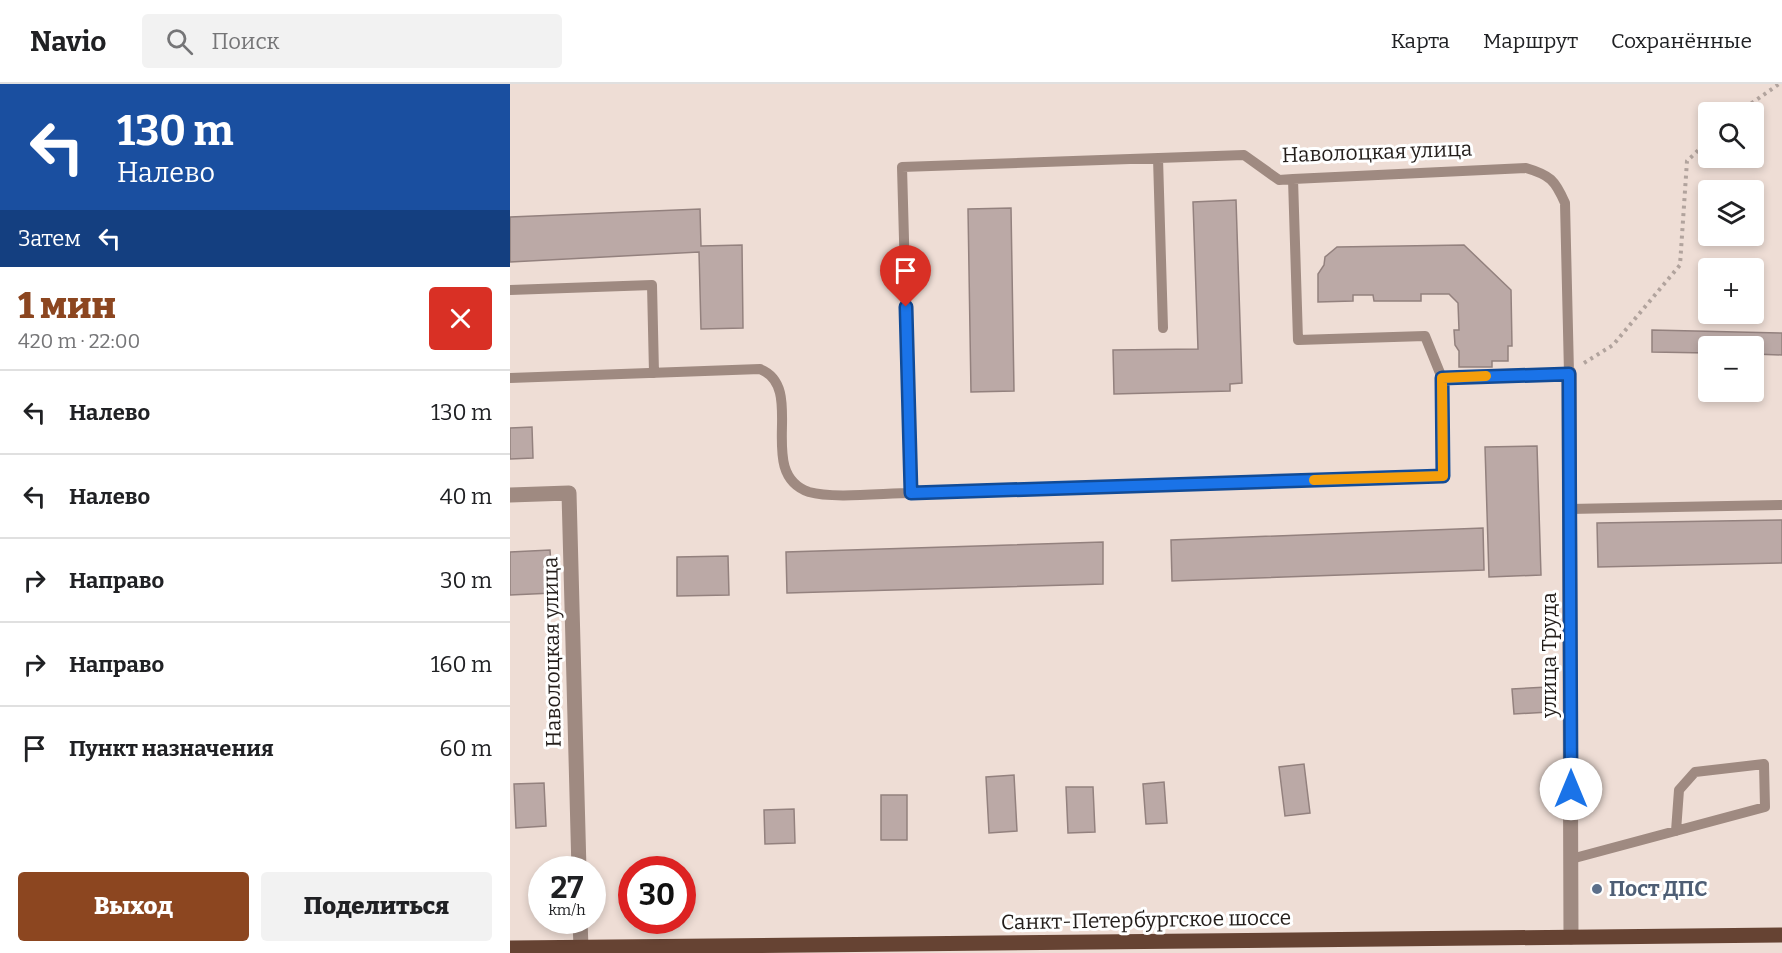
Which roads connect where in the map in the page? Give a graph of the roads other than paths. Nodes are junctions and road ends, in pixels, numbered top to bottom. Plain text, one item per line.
1 (1158, 158) junction
2 (1293, 179) junction
3 (510, 290) edge
4 (1163, 328) dead end
5 (654, 373) junction
6 (1569, 374) junction
7 (510, 378) edge
8 (1442, 378) junction
9 (911, 493) junction
10 (510, 495) edge
11 (1782, 505) edge
12 (1569, 509) junction
13 (1676, 831) junction
14 (579, 856) edge
15 (1571, 859) junction
16 (580, 934) edge
17 (1782, 935) edge
18 (1571, 937) junction
19 (580, 947) junction
20 (510, 948) edge

1 - 2 lane, Наволоцкая улица
1 - 4 lane
1 - 9 lane, Наволоцкая улица
2 - 6 lane, Наволоцкая улица
2 - 8 lane
3 - 5 lane
5 - 7 lane
5 - 9 lane
6 - 8 lane
6 - 12 street, улица Труда
8 - 9 lane
10 - 14 street, Наволоцкая улица
11 - 12 lane
12 - 15 street, улица Труда
13 - 13 lane
13 - 15 lane
15 - 18 street, улица Труда
16 - 19 street
17 - 18 main road, Санкт-Петербургское шоссе
18 - 19 main road, Санкт-Петербургское шоссе
19 - 20 main road, Санкт-Петербургское шоссе

